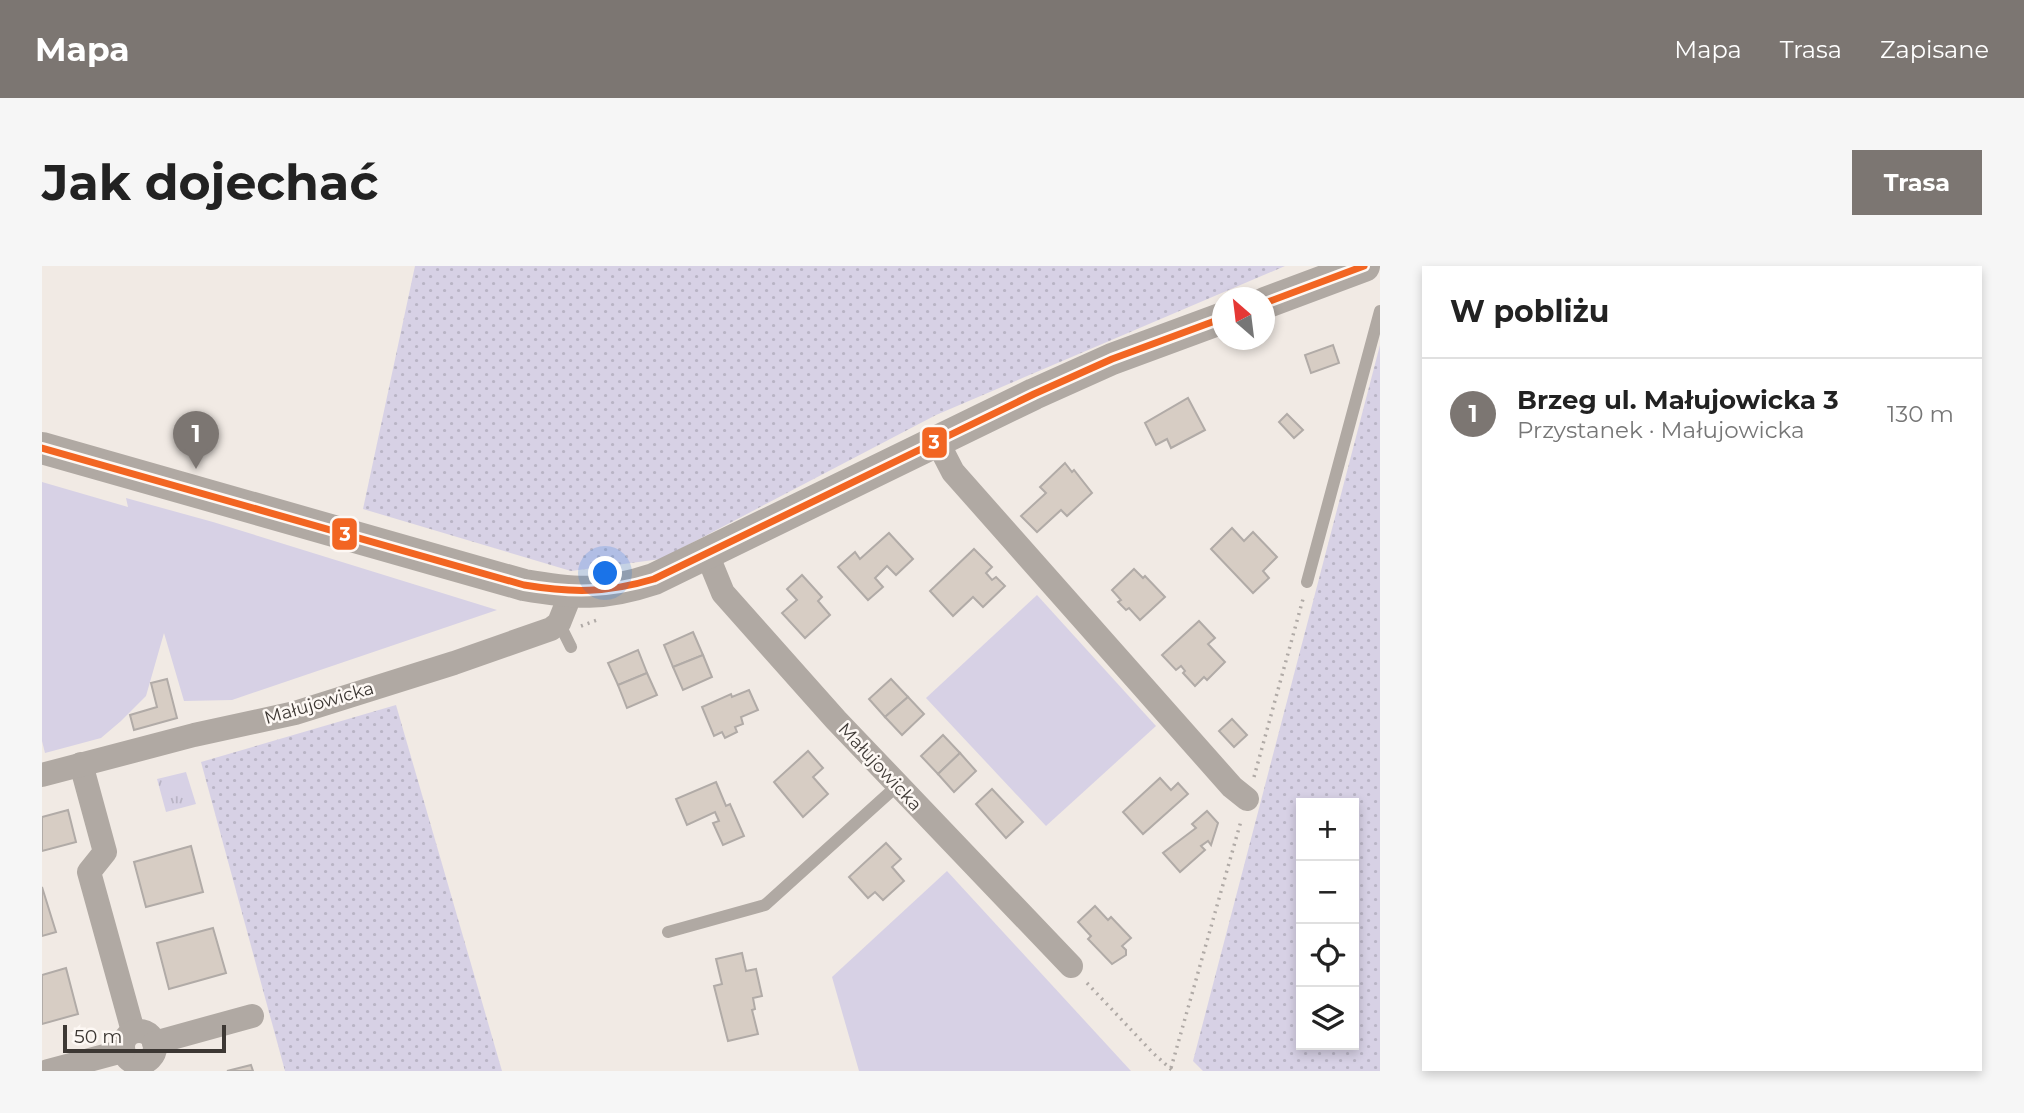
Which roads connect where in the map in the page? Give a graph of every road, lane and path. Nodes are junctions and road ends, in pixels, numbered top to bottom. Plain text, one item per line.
1 (1364, 266) edge
2 (1275, 299) edge
3 (1380, 311) edge
4 (1212, 322) edge
5 (937, 441) junction
6 (42, 448) edge
7 (707, 554) junction
8 (1307, 582) joint
9 (571, 593) junction
10 (559, 624) junction
11 (571, 647) dead end
12 (81, 764) junction
13 (42, 775) edge
14 (898, 785) junction
15 (1247, 799) junction
16 (668, 932) dead end
17 (1071, 966) joint
18 (253, 1016) dead end
19 (140, 1052) edge
20 (1172, 1070) edge
21 (48, 1071) edge

1 - 2 street
3 - 8 lane
4 - 5 street
5 - 7 street
5 - 15 street
6 - 9 street
7 - 9 street
7 - 14 street, Małujowicka
8 - 15 path
9 - 10 street
10 - 11 lane
10 - 12 street, Małujowicka
12 - 13 street, Małujowicka
12 - 19 street
14 - 16 lane
14 - 17 street, Małujowicka
15 - 20 path
17 - 20 path
18 - 19 street
19 - 21 street

